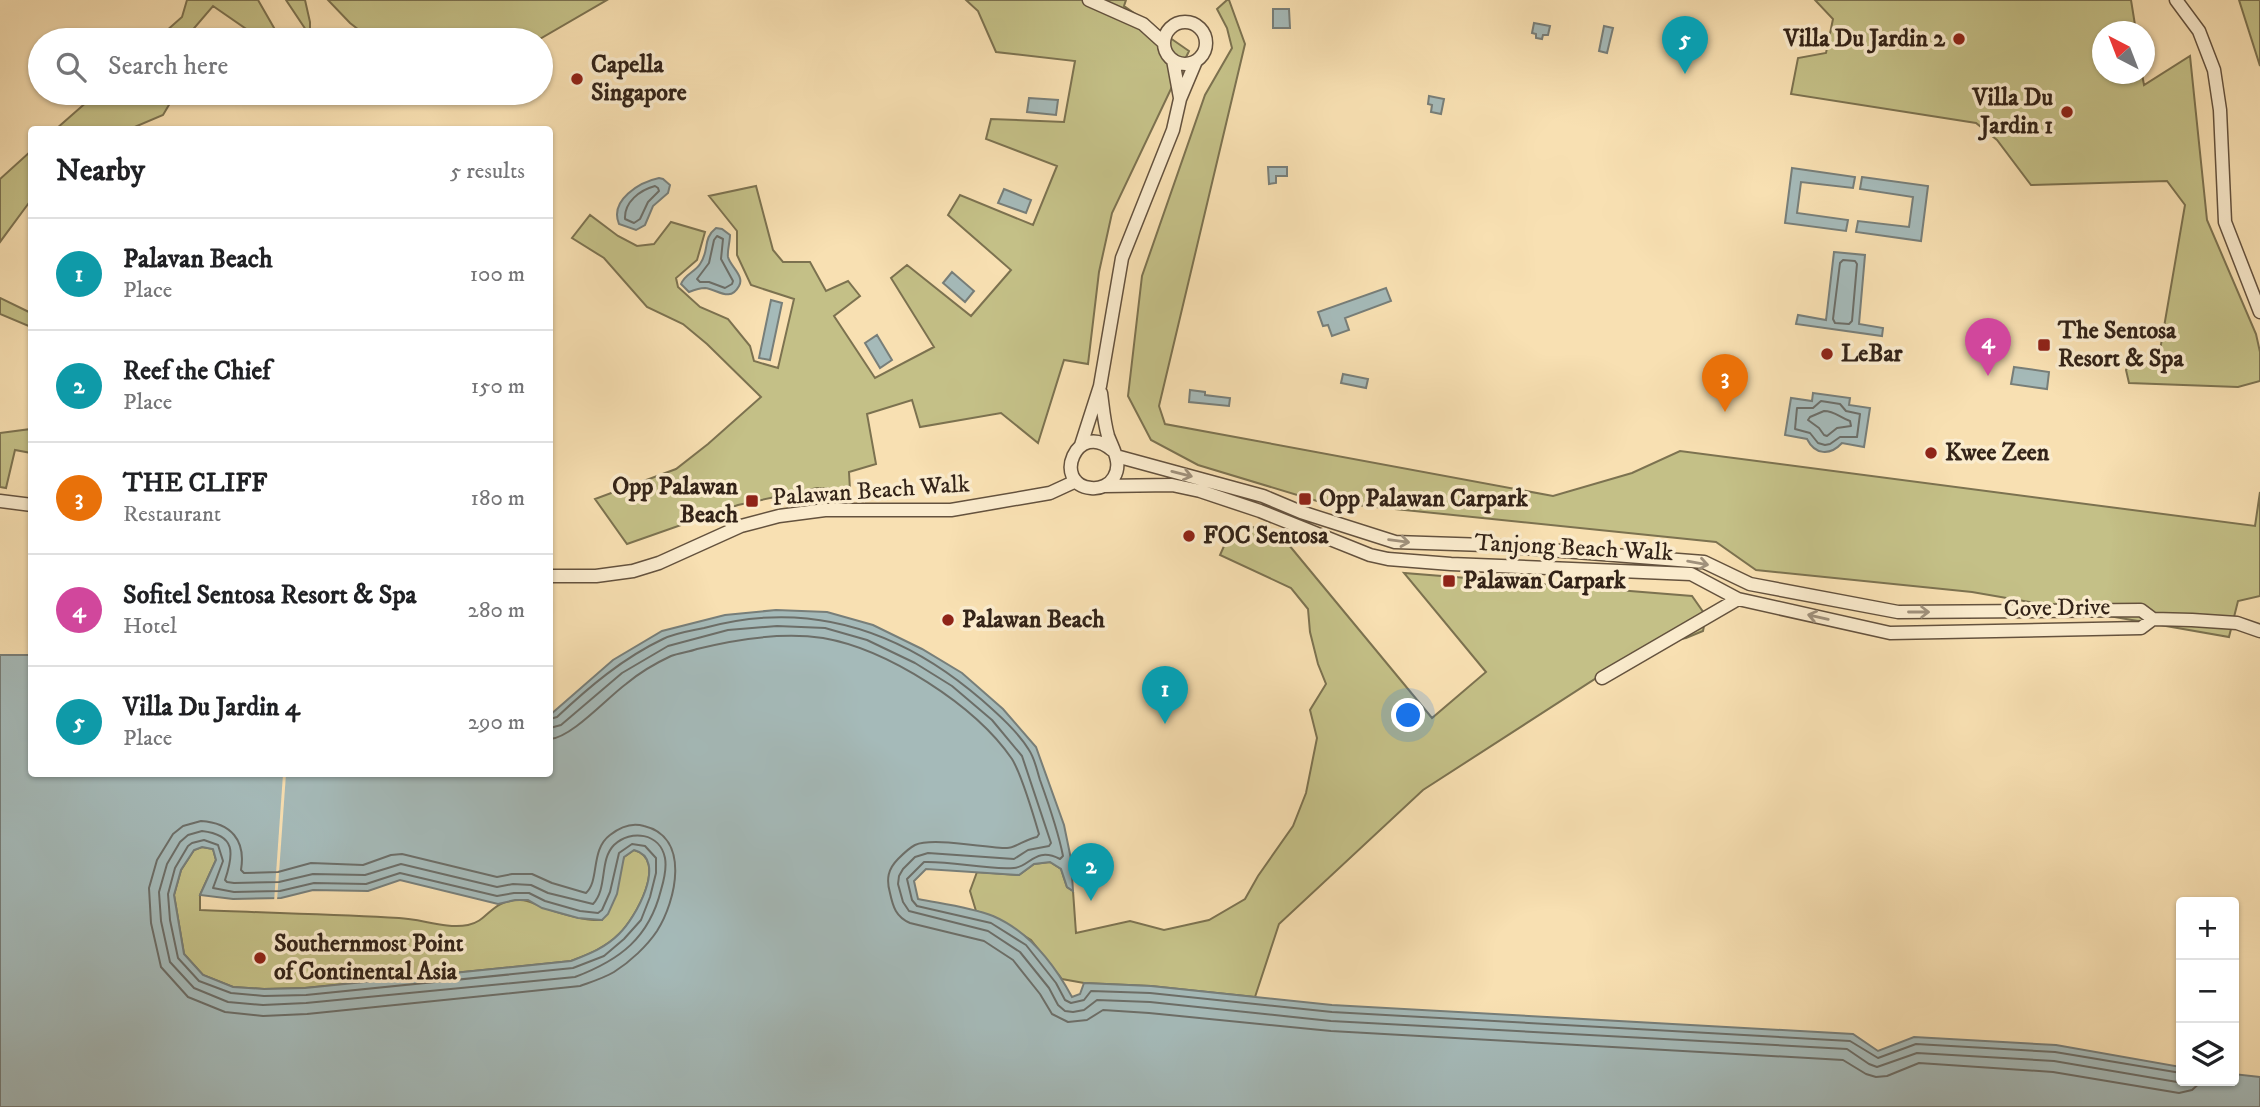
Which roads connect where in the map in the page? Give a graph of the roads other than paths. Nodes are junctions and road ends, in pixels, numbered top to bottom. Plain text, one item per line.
1 (1089, 0) edge
2 (2176, 0) edge
3 (1143, 24) junction
4 (1173, 25) junction
5 (1164, 43) junction
6 (1173, 60) junction
7 (1196, 61) junction
8 (1180, 99) junction
9 (2260, 312) edge
10 (1100, 386) junction
11 (1081, 445) junction
12 (1114, 453) junction
13 (1076, 481) junction
14 (1104, 486) junction
15 (0, 500) edge
16 (1274, 501) junction
17 (28, 504) edge
18 (1293, 525) junction
19 (553, 576) edge
20 (1738, 599) junction
21 (1987, 611) joint
22 (1956, 612) junction
23 (2153, 619) junction
24 (1958, 630) junction
25 (2260, 631) edge
26 (1602, 678) dead end

1 - 3 street
2 - 9 street
3 - 4 street
3 - 5 street
4 - 5 street
4 - 7 street
5 - 6 street
6 - 7 street
6 - 8 street
7 - 8 street
8 - 10 street
10 - 11 street
10 - 12 street
11 - 12 street
11 - 13 street
12 - 14 street
12 -> 16 street, Tanjong Beach Walk
13 - 14 street
13 - 19 street, Palawan Beach Walk
14 - 18 street, Tanjong Beach Walk
15 - 17 street
16 - 18 street
16 -> 22 street, Tanjong Beach Walk
18 - 20 street, Tanjong Beach Walk
24 -> 20 street, Tanjong Beach Walk
20 - 26 street
21 - 22 street, Tanjong Beach Walk
21 - 23 street, Cove Drive
22 - 24 street
23 - 24 street, Cove Drive
23 - 25 street, Cove Drive

